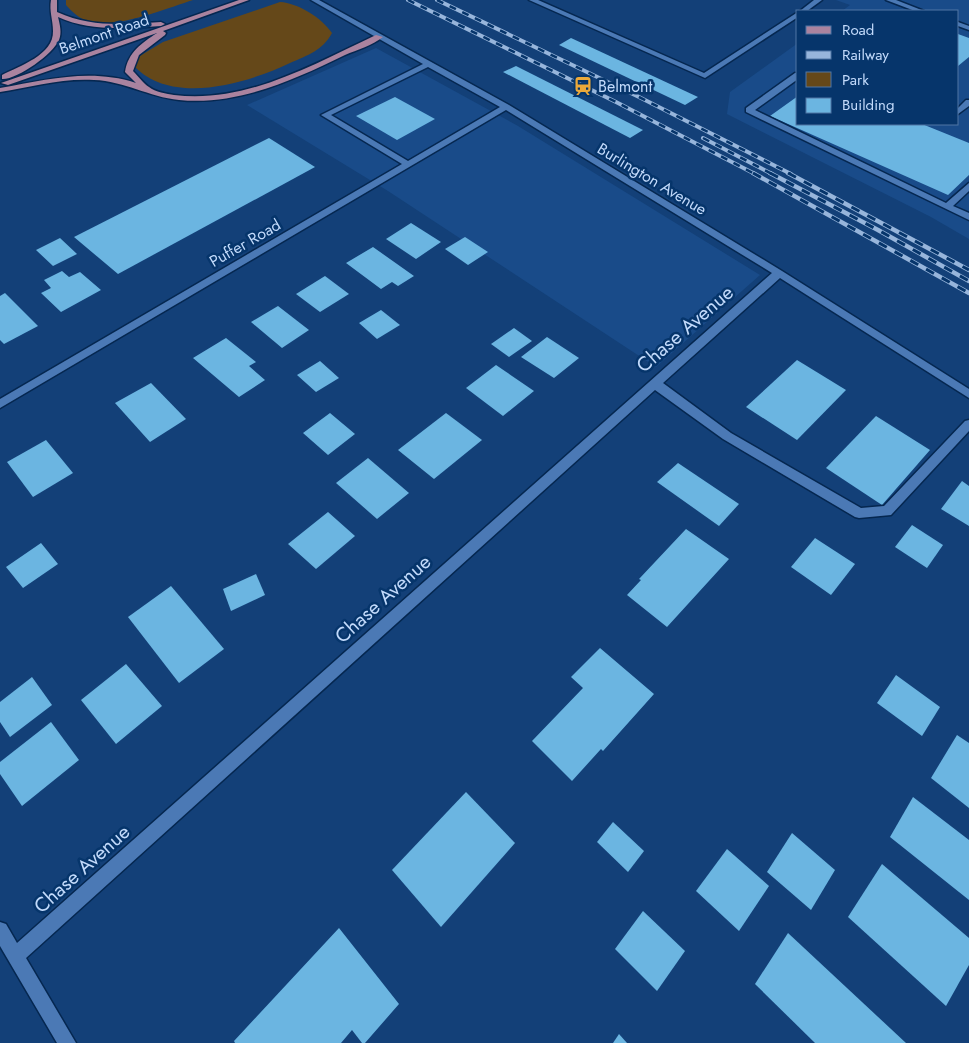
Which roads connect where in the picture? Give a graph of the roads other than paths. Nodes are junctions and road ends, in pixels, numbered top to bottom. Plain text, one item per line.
1 (54, 0) edge
2 (246, 0) edge
3 (532, 0) edge
4 (819, 0) edge
5 (889, 0) edge
6 (315, 1) edge
7 (899, 4) junction
8 (804, 10) edge
9 (890, 10) edge
10 (918, 10) edge
11 (54, 14) junction
12 (796, 15) edge
13 (174, 24) junction
14 (379, 37) junction
15 (428, 64) junction
16 (796, 76) edge
17 (0, 80) edge
18 (0, 85) edge
19 (0, 90) edge
20 (148, 90) junction
21 (969, 102) edge
22 (506, 107) junction
23 (959, 111) edge
24 (408, 164) junction
25 (969, 186) edge
26 (947, 207) junction
27 (969, 217) edge
28 (778, 273) junction
29 (654, 383) junction
30 (969, 394) edge
31 (0, 404) edge
32 (969, 424) edge
33 (0, 930) edge
34 (15, 956) junction
35 (67, 1043) edge

1 - 11 main road
2 - 13 main road, Belmont Road
3 - 12 street
4 - 8 street
5 - 7 street
6 - 14 street, Burlington Avenue
7 - 9 street
7 - 10 street
11 - 13 main road
11 - 17 main road
13 - 18 main road, Belmont Road
13 - 20 main road
14 - 15 street, Burlington Avenue
14 - 20 main road
15 - 22 street, Burlington Avenue
15 - 24 street
16 - 26 street
19 - 20 main road
21 - 23 street
22 - 24 street, Puffer Road
22 - 28 street, Burlington Avenue
24 - 31 street, Puffer Road
25 - 26 street
26 - 27 street
28 - 29 street, Chase Avenue
28 - 30 street, Burlington Avenue
29 - 32 street
29 - 34 street, Chase Avenue
33 - 34 street
34 - 35 street

